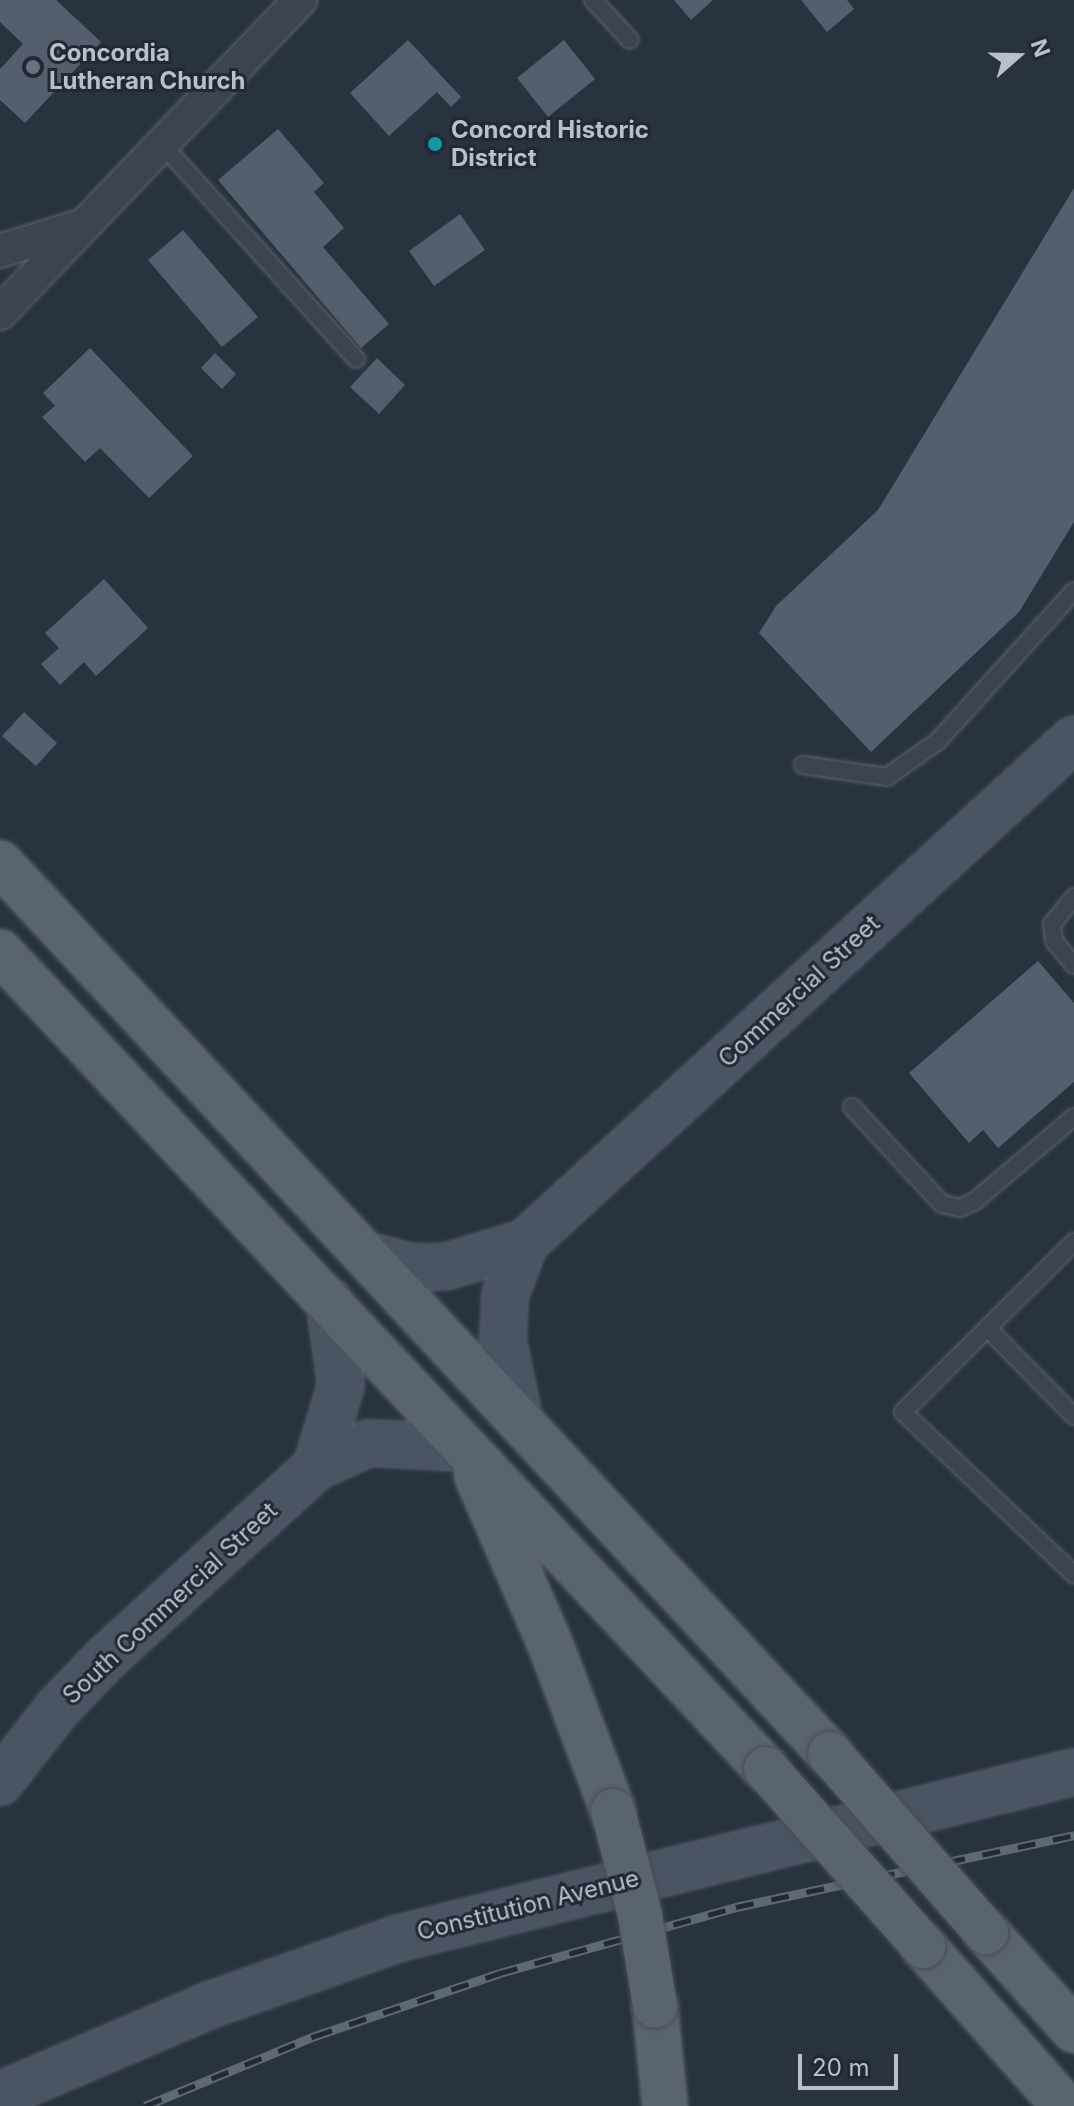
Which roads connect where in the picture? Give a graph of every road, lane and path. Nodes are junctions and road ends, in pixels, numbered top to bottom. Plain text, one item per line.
1 (300, 0) edge
2 (593, 0) edge
3 (630, 40) dead end
4 (161, 143) junction
5 (81, 226) junction
6 (0, 251) edge
7 (0, 313) edge
8 (356, 359) dead end
9 (1074, 591) edge
10 (1074, 739) edge
11 (803, 765) dead end
12 (0, 863) edge
13 (1074, 897) edge
14 (0, 952) edge
15 (1074, 965) edge
16 (852, 1107) dead end
17 (1074, 1117) edge
18 (1074, 1242) edge
19 (525, 1243) junction
20 (369, 1256) junction
21 (329, 1301) junction
22 (987, 1328) junction
23 (1074, 1416) edge
24 (519, 1418) junction
25 (464, 1448) junction
26 (316, 1467) junction
27 (1074, 1574) edge
28 (1074, 1772) edge
29 (0, 1782) edge
30 (1074, 2030) edge
31 (0, 2095) edge
32 (665, 2106) edge
33 (1064, 2106) edge

1 - 4 street
2 - 3 lane
4 - 5 street
4 - 8 lane
5 - 6 street
5 - 7 street
9 - 11 lane
10 - 19 street, Commercial Street
12 - 20 main road
13 - 15 lane
14 - 21 main road
16 - 17 lane
18 - 22 lane
19 - 20 street, Commercial Street
19 - 24 street, Commercial Street
20 - 24 main road
21 - 25 main road
21 - 26 street
22 - 23 lane
22 - 27 lane
24 - 30 main road, bridge
25 - 26 street, South Commercial Street
25 - 32 main road, bridge
25 - 33 main road, bridge
26 - 29 street, South Commercial Street
28 - 31 street, Constitution Avenue

